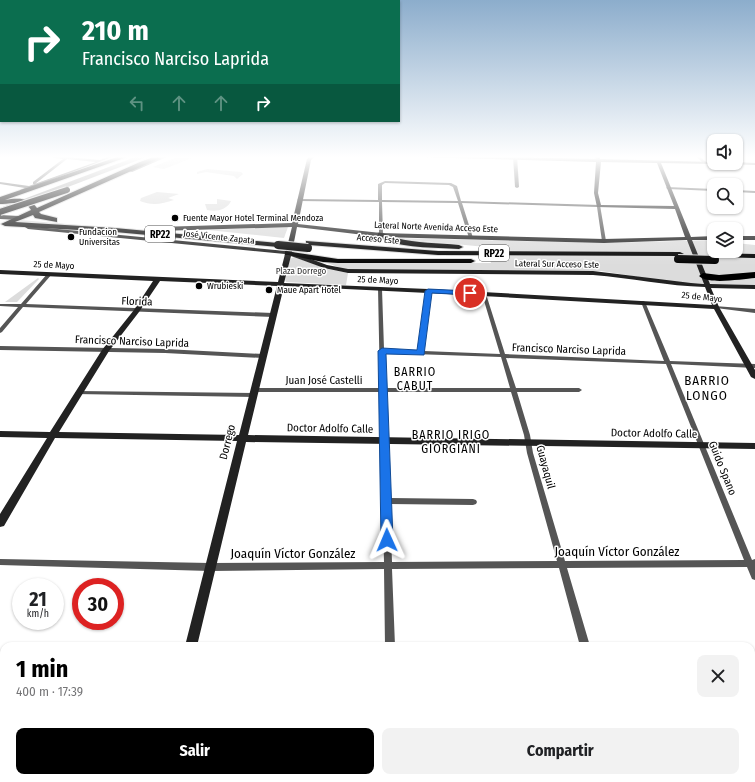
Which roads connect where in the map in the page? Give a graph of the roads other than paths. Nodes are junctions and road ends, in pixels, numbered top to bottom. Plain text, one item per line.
1 (19, 192) edge
2 (39, 192) edge
3 (59, 192) edge
4 (76, 192) edge
5 (301, 192) edge
6 (380, 192) edge
7 (457, 192) edge
8 (596, 192) edge
9 (670, 192) edge
10 (0, 199) edge
11 (299, 200) junction
12 (381, 201) junction
13 (0, 202) edge
14 (461, 202) junction
15 (599, 206) junction
16 (32, 208) junction
17 (676, 208) junction
18 (0, 210) edge
19 (23, 216) junction
20 (0, 217) edge
21 (54, 220) junction
22 (1, 226) edge
23 (42, 226) junction
24 (294, 226) junction
25 (28, 227) junction
26 (61, 229) junction
27 (156, 231) junction
28 (77, 232) junction
29 (381, 234) junction
30 (471, 238) junction
31 (687, 238) junction
32 (707, 238) edge
33 (743, 238) edge
34 (755, 238) edge
35 (604, 241) junction
36 (309, 245) junction
37 (288, 253) junction
38 (616, 253) junction
39 (679, 256) junction
40 (754, 258) edge
41 (512, 259) junction
42 (0, 272) edge
43 (50, 274) junction
44 (755, 275) edge
45 (703, 276) junction
46 (157, 280) junction
47 (280, 285) junction
48 (707, 286) junction
49 (755, 287) edge
50 (380, 289) junction
51 (428, 291) junction
52 (484, 294) junction
53 (643, 302) junction
54 (0, 306) edge
55 (22, 306) junction
56 (716, 307) junction
57 (137, 311) junction
58 (755, 311) edge
59 (272, 315) junction
60 (0, 330) edge
61 (0, 348) edge
62 (106, 350) junction
63 (382, 351) junction
64 (421, 353) junction
65 (263, 356) junction
66 (504, 357) junction
67 (668, 363) junction
68 (752, 366) edge
69 (755, 377) edge
70 (384, 390) junction
71 (513, 390) junction
72 (579, 390) dead end
73 (254, 392) junction
74 (78, 393) junction
75 (0, 434) edge
76 (53, 435) junction
77 (242, 438) junction
78 (385, 441) junction
79 (528, 443) junction
80 (701, 445) junction
81 (755, 446) edge
82 (386, 501) junction
83 (473, 502) dead end
84 (0, 523) edge
85 (0, 562) edge
86 (752, 563) edge
87 (561, 565) junction
88 (388, 566) junction
89 (210, 567) junction
90 (755, 576) edge
91 (192, 642) edge
92 (390, 642) edge
93 (584, 642) edge

1 - 10 highway
2 - 18 highway
3 - 18 highway, bridge
4 - 16 highway
5 - 11 street, Dorrego
6 - 12 street
7 - 14 street
8 - 15 street
9 - 17 street
11 - 12 street
11 - 24 street, Dorrego
12 - 14 street
12 - 29 street
13 - 16 highway, bridge
14 - 15 street
14 - 30 street
15 - 17 street
15 - 35 street
16 - 19 highway
16 - 21 highway
17 - 31 street
19 - 20 street, Acceso Este / RP22
19 - 21 highway, Acceso Este / RP22
19 - 22 highway
21 - 27 highway, Acceso Este / RP22
22 - 23 highway, Acceso Este / RP22
22 - 25 highway
23 - 26 highway
23 - 27 highway, Acceso Este / RP22
24 - 27 street, Lateral Norte Avenida Acceso Este
24 - 29 street, Lateral Norte Avenida Acceso Este
24 - 37 street, Dorrego
25 - 26 highway
25 - 28 street, José Vicente Zapata
26 - 27 highway
26 - 28 highway
27 - 36 highway, Acceso Este / RP22, bridge
28 - 37 street, José Vicente Zapata
29 - 30 street, Lateral Norte Avenida Acceso Este
29 - 38 highway
30 - 35 street, Lateral Norte Avenida Acceso Este
31 - 32 street, Lateral Norte Avenida Acceso Este
31 - 35 street, Lateral Norte Avenida Acceso Este
31 - 45 street
33 - 34 street
36 - 38 highway, Acceso Este / RP22
36 - 41 highway, Acceso Este / RP22
37 - 41 highway
37 - 47 street, Dorrego
37 - 48 street, Lateral Sur Acceso Este
38 - 39 highway, Acceso Este / RP22
39 - 40 highway, Acceso Este / RP22, bridge
39 - 41 highway, Acceso Este / RP22
42 - 43 street, 25 de Mayo
43 - 46 street, 25 de Mayo
43 - 55 street
44 - 45 highway
45 - 48 street
46 - 47 street, 25 de Mayo
46 - 57 street
47 - 50 street, 25 de Mayo
47 - 59 street, Dorrego
48 - 49 street, Lateral Sur Acceso Este
48 - 56 street
50 - 51 street, 25 de Mayo
50 - 63 street
51 - 52 street, 25 de Mayo
51 - 64 street
52 - 53 street, 25 de Mayo
52 - 66 street, Guayaquil
53 - 56 street, 25 de Mayo
53 - 67 street, Guido Spano
54 - 55 street, Florida
55 - 57 street, Florida
55 - 60 street
56 - 58 street, 25 de Mayo
56 - 68 street
57 - 59 street, Florida
57 - 62 street
59 - 65 street, Dorrego
61 - 62 street, Francisco Narciso Laprida
62 - 65 street, Francisco Narciso Laprida
62 - 74 street
63 - 64 street, Francisco Narciso Laprida
63 - 70 street
64 - 66 street, Francisco Narciso Laprida
65 - 73 street, Dorrego
66 - 67 street, Francisco Narciso Laprida
66 - 71 street, Guayaquil
67 - 68 street, Francisco Narciso Laprida
67 - 80 street, Guido Spano
68 - 69 street
70 - 71 street, Juan José Castelli
70 - 73 street, Juan José Castelli
70 - 78 street
71 - 72 street, Juan José Castelli
71 - 79 street, Guayaquil
73 - 74 street, Juan José Castelli
73 - 77 street, Dorrego
74 - 76 street
75 - 76 street, Doctor Adolfo Calle
76 - 77 street, Doctor Adolfo Calle
76 - 84 street
77 - 78 street, Doctor Adolfo Calle
77 - 89 street, Dorrego
78 - 79 street, Doctor Adolfo Calle
78 - 82 street
79 - 80 street, Doctor Adolfo Calle
79 - 87 street, Guayaquil
80 - 81 street, Doctor Adolfo Calle
80 - 86 street, Guido Spano
82 - 83 street
82 - 88 street
85 - 89 street, Joaquín Víctor González
86 - 87 street, Joaquín Víctor González
86 - 90 street, Guido Spano
87 - 88 street, Joaquín Víctor González
87 - 93 street, Guayaquil
88 - 89 street, Joaquín Víctor González
88 - 92 street
89 - 91 street, Dorrego

